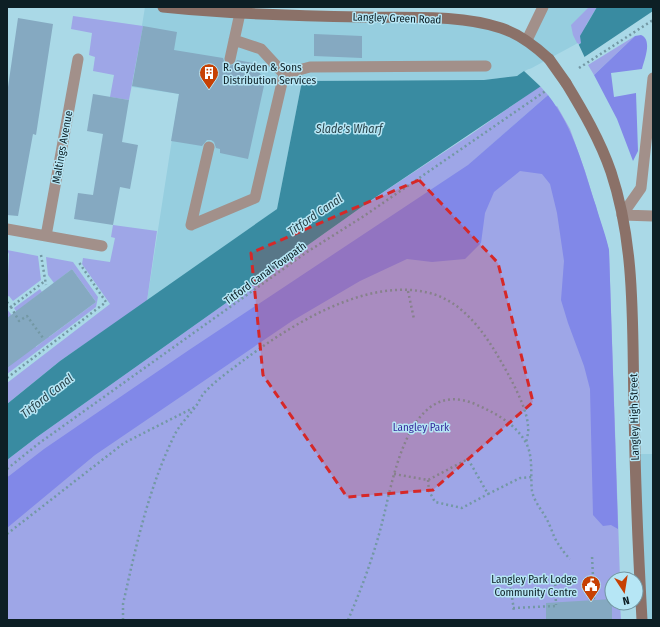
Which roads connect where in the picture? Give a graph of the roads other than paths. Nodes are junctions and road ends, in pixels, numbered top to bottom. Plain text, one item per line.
1 (163, 7) edge
2 (543, 7) edge
3 (240, 14) junction
4 (234, 40) junction
5 (527, 40) junction
6 (78, 59) dead end
7 (230, 59) dead end
8 (486, 66) dead end
9 (284, 74) junction
10 (653, 78) edge
11 (566, 83) joint
12 (210, 147) dead end
13 (622, 215) junction
14 (653, 216) edge
15 (7, 229) edge
16 (46, 236) junction
17 (102, 246) dead end
18 (642, 620) edge

1 - 3 main road, Langley Green Road
2 - 5 street
3 - 4 street
3 - 5 main road, Langley Green Road
4 - 7 street
4 - 9 street
5 - 11 main road, Langley Green Road, bridge
6 - 16 street, Maltings Avenue
8 - 9 street
9 - 12 street
10 - 13 street
11 - 13 main road, Langley High Street
13 - 14 street
13 - 18 main road, Langley High Street
15 - 16 street
16 - 17 street

